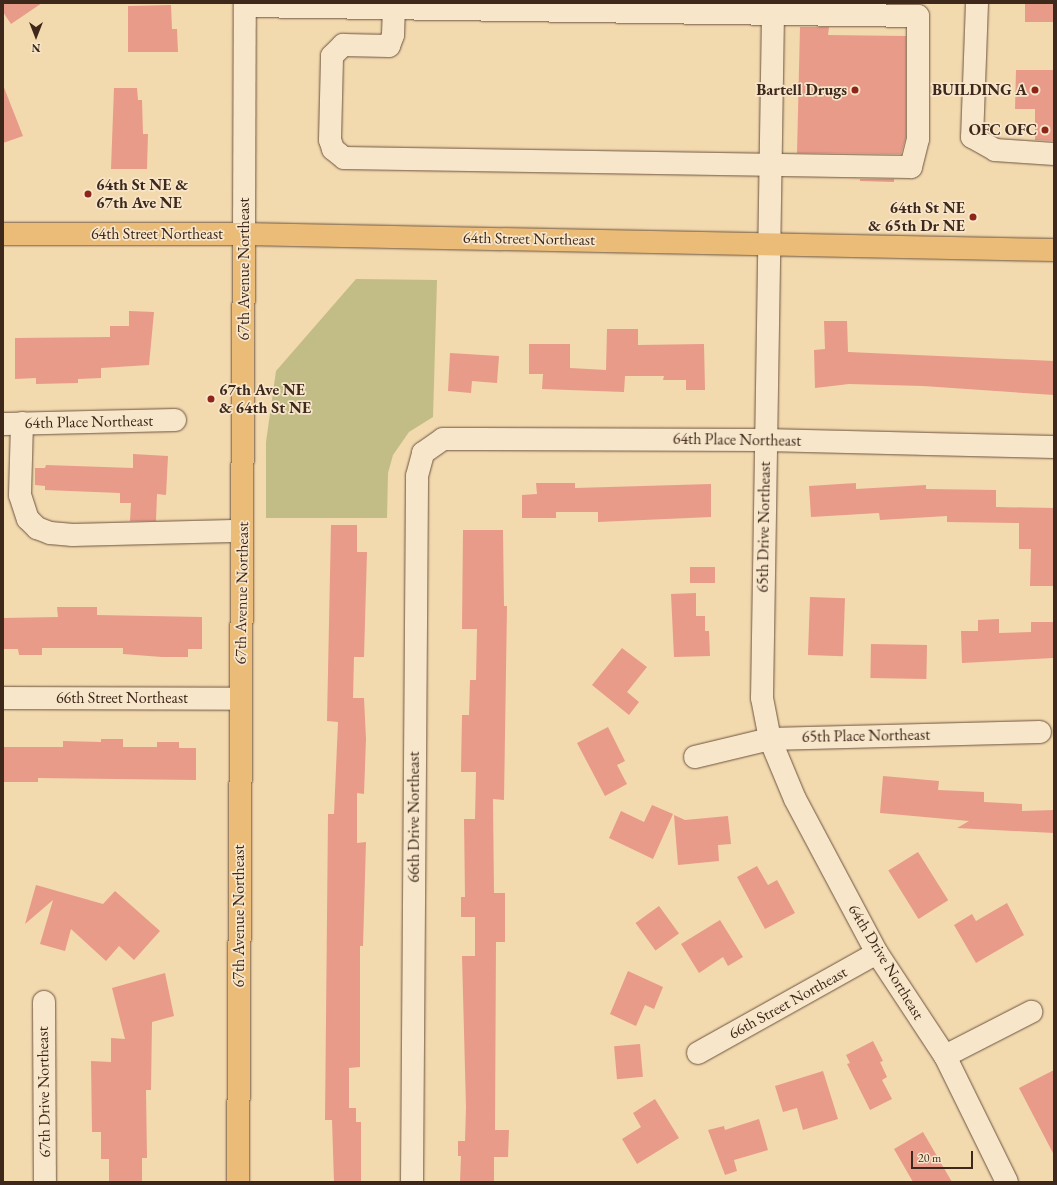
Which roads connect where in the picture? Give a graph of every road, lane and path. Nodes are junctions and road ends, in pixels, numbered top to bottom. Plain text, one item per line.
1 (977, 3) edge
2 (245, 5) edge
3 (362, 5) edge
4 (394, 9) junction
5 (773, 14) junction
6 (1054, 154) edge
7 (770, 166) junction
8 (3, 234) edge
9 (244, 234) junction
10 (767, 243) junction
11 (1054, 250) edge
12 (175, 420) dead end
13 (12, 423) edge
14 (765, 440) junction
15 (1054, 447) edge
16 (423, 453) joint
17 (242, 532) junction
18 (3, 698) edge
19 (240, 699) junction
20 (1040, 732) dead end
21 (770, 739) junction
22 (695, 757) dead end
23 (877, 953) junction
24 (44, 1002) dead end
25 (1031, 1012) dead end
26 (698, 1053) dead end
27 (945, 1056) junction
28 (45, 1182) edge
29 (238, 1182) edge
30 (412, 1182) edge
31 (1007, 1182) edge

1 - 6 street
2 - 3 street
2 - 9 street, 67th Avenue Northeast
3 - 4 street
4 - 5 street
4 - 7 street
5 - 7 street, 65th Drive Northeast
5 - 7 street
7 - 10 street, 65th Drive Northeast
8 - 9 main road, 64th Street Northeast
9 - 10 main road, 64th Street Northeast
9 - 17 main road, 67th Avenue Northeast
10 - 11 main road, 64th Street Northeast
10 - 14 street, 65th Drive Northeast
12 - 13 street, 64th Place Northeast
13 - 17 street
14 - 15 street, 64th Place Northeast
14 - 16 street, 64th Place Northeast
14 - 21 street, 65th Drive Northeast
16 - 30 street, 66th Drive Northeast
17 - 19 main road, 67th Avenue Northeast
18 - 19 street, 66th Street Northeast
19 - 29 main road, 67th Avenue Northeast
20 - 21 street, 65th Place Northeast
21 - 22 street, 65th Place Northeast
21 - 23 street, 64th Drive Northeast
23 - 26 street, 66th Street Northeast
23 - 27 street, 64th Drive Northeast
24 - 28 street, 67th Drive Northeast
25 - 27 street
27 - 31 street, 64th Drive Northeast

